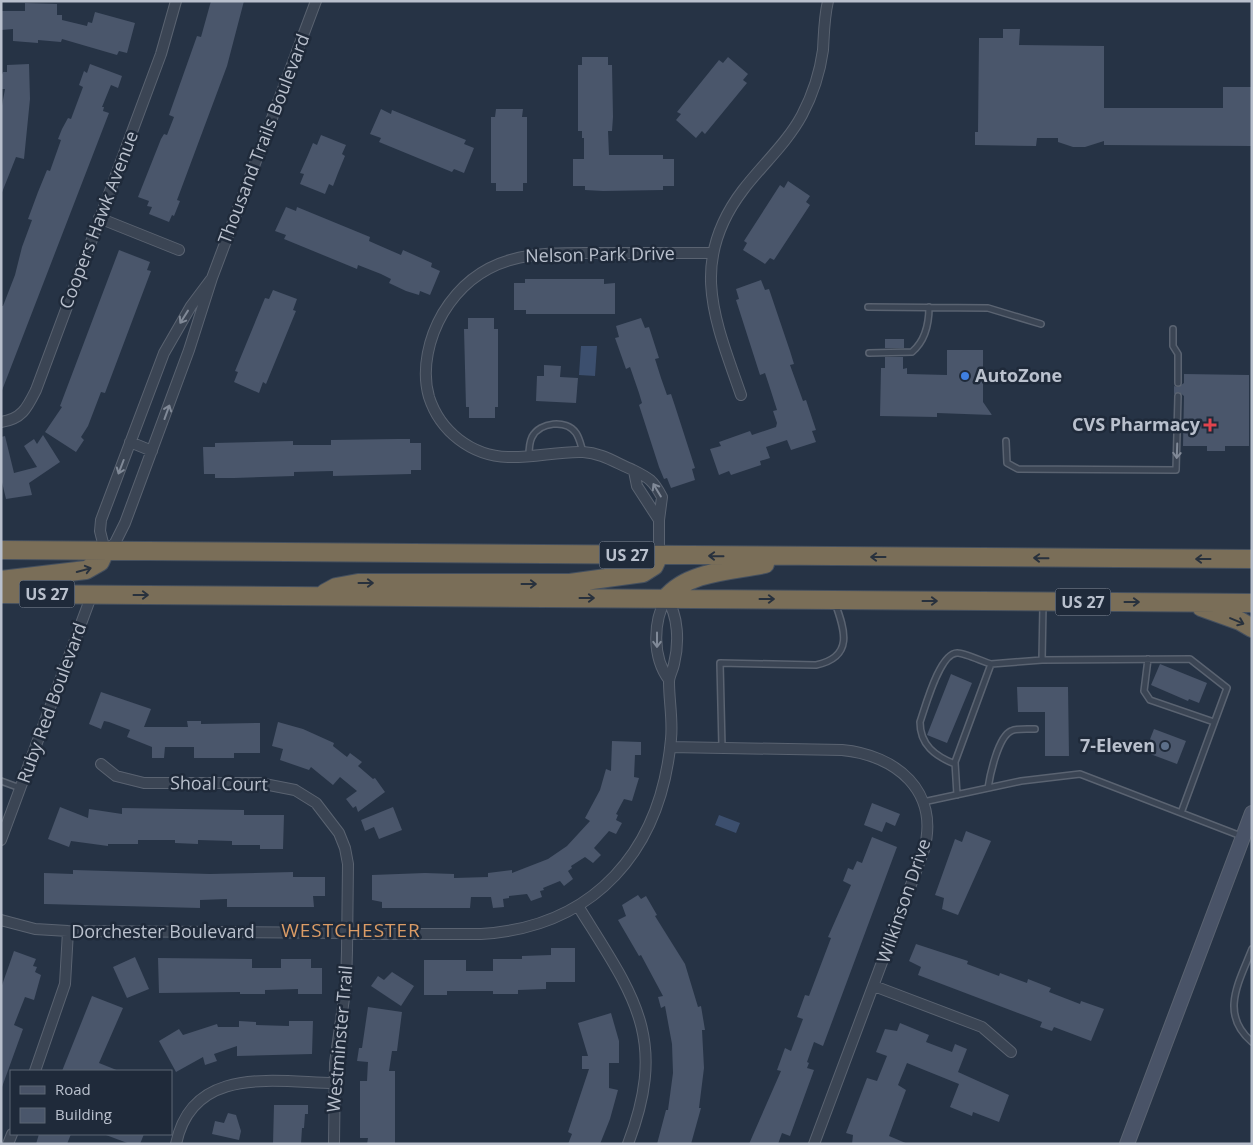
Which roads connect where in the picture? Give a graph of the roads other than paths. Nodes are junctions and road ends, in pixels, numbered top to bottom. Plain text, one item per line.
1 (316, 1) edge
2 (828, 1) edge
3 (173, 2) edge
4 (99, 218) junction
5 (179, 250) dead end
6 (713, 253) junction
7 (212, 278) junction
8 (868, 307) dead end
9 (929, 307) junction
10 (1041, 324) dead end
11 (1173, 329) dead end
12 (869, 353) dead end
13 (1178, 383) dead end
14 (741, 396) dead end
15 (1178, 396) dead end
16 (1, 422) edge
17 (1006, 441) dead end
18 (130, 442) junction
19 (152, 451) junction
20 (583, 452) junction
21 (529, 456) junction
22 (634, 471) junction
23 (659, 520) junction
24 (1, 550) edge
25 (105, 551) junction
26 (659, 555) junction
27 (799, 557) junction
28 (1252, 559) edge
29 (1, 580) edge
30 (1, 594) edge
31 (92, 594) junction
32 (320, 596) junction
33 (666, 598) junction
34 (834, 600) junction
35 (1044, 601) junction
36 (1189, 603) junction
37 (1252, 603) edge
38 (1252, 628) edge
39 (1148, 659) junction
40 (1042, 660) junction
41 (991, 664) junction
42 (669, 680) junction
43 (1214, 722) junction
44 (1035, 728) dead end
45 (670, 746) junction
46 (722, 747) junction
47 (101, 764) dead end
48 (955, 764) junction
49 (1, 781) edge
50 (21, 788) junction
51 (988, 788) junction
52 (957, 795) junction
53 (923, 802) junction
54 (1181, 813) junction
55 (1252, 813) edge
56 (329, 819) joint
57 (1247, 837) edge
58 (1, 840) edge
59 (578, 906) junction
60 (1, 920) edge
61 (68, 931) junction
62 (347, 933) junction
63 (1252, 949) edge
64 (874, 986) junction
65 (1252, 1042) edge
66 (1011, 1052) dead end
67 (35, 1070) edge
68 (334, 1083) junction
69 (176, 1144) edge
70 (334, 1144) edge
71 (628, 1144) edge
72 (814, 1144) edge
73 (1128, 1144) edge

1 - 7 street, Thousand Trails Boulevard
2 - 6 street
3 - 4 street, Coopers Hawk Avenue
4 - 5 street
4 - 16 street, Coopers Hawk Avenue
6 - 14 street
6 - 21 street, Nelson Park Drive
7 -> 18 street, Thousand Trails Boulevard
19 -> 7 street, Thousand Trails Boulevard
8 - 9 lane
9 - 10 lane
9 - 12 lane
11 - 13 lane
15 -> 17 lane
18 - 19 street
18 -> 25 street, Thousand Trails Boulevard
19 - 25 street, Thousand Trails Boulevard
20 - 21 street, Nelson Park Drive
20 - 21 lane
20 - 22 street, Nelson Park Drive
22 - 23 street
23 -> 22 street, Nelson Park Drive
23 - 26 street
24 - 25 highway, US 27
25 - 26 highway, US 27
29 -> 25 highway
27 -> 26 highway, US 27
32 -> 26 highway
28 -> 27 highway, US 27
27 - 33 highway
30 - 31 highway, US 27
31 -> 32 highway, US 27
31 - 50 street, Ruby Red Boulevard
32 -> 33 highway, US 27
33 -> 34 highway, US 27
33 - 42 street, Dorchester Boulevard
33 -> 42 street
34 -> 35 highway, US 27
34 - 46 lane
35 -> 36 highway, US 27
35 - 40 lane
36 - 37 highway, US 27
36 -> 38 highway
39 - 40 lane
39 - 43 lane
39 - 43 lane
40 - 41 lane
41 - 48 lane
41 - 48 lane
42 - 45 street, Dorchester Boulevard
43 - 54 lane
44 - 51 lane
45 - 46 street, Wilkinson Drive
45 - 59 street, Dorchester Boulevard
46 - 53 street, Wilkinson Drive
47 - 56 street, Shoal Court
48 - 52 lane
49 - 50 lane
50 - 58 street, Ruby Red Boulevard
51 - 52 lane
51 - 54 lane
52 - 53 lane
53 - 64 street, Wilkinson Drive
54 - 57 lane
55 - 57 main road
56 - 62 street, Westminster Trail
57 - 73 main road
59 - 62 street, Dorchester Boulevard
59 - 71 street
60 - 61 street, Dorchester Boulevard
61 - 62 street, Dorchester Boulevard
61 - 67 street
62 - 68 street, Westminster Trail
63 - 65 lane
64 - 66 street
64 - 72 street, Wilkinson Drive
68 - 69 street
68 - 70 street, Westminster Trail

